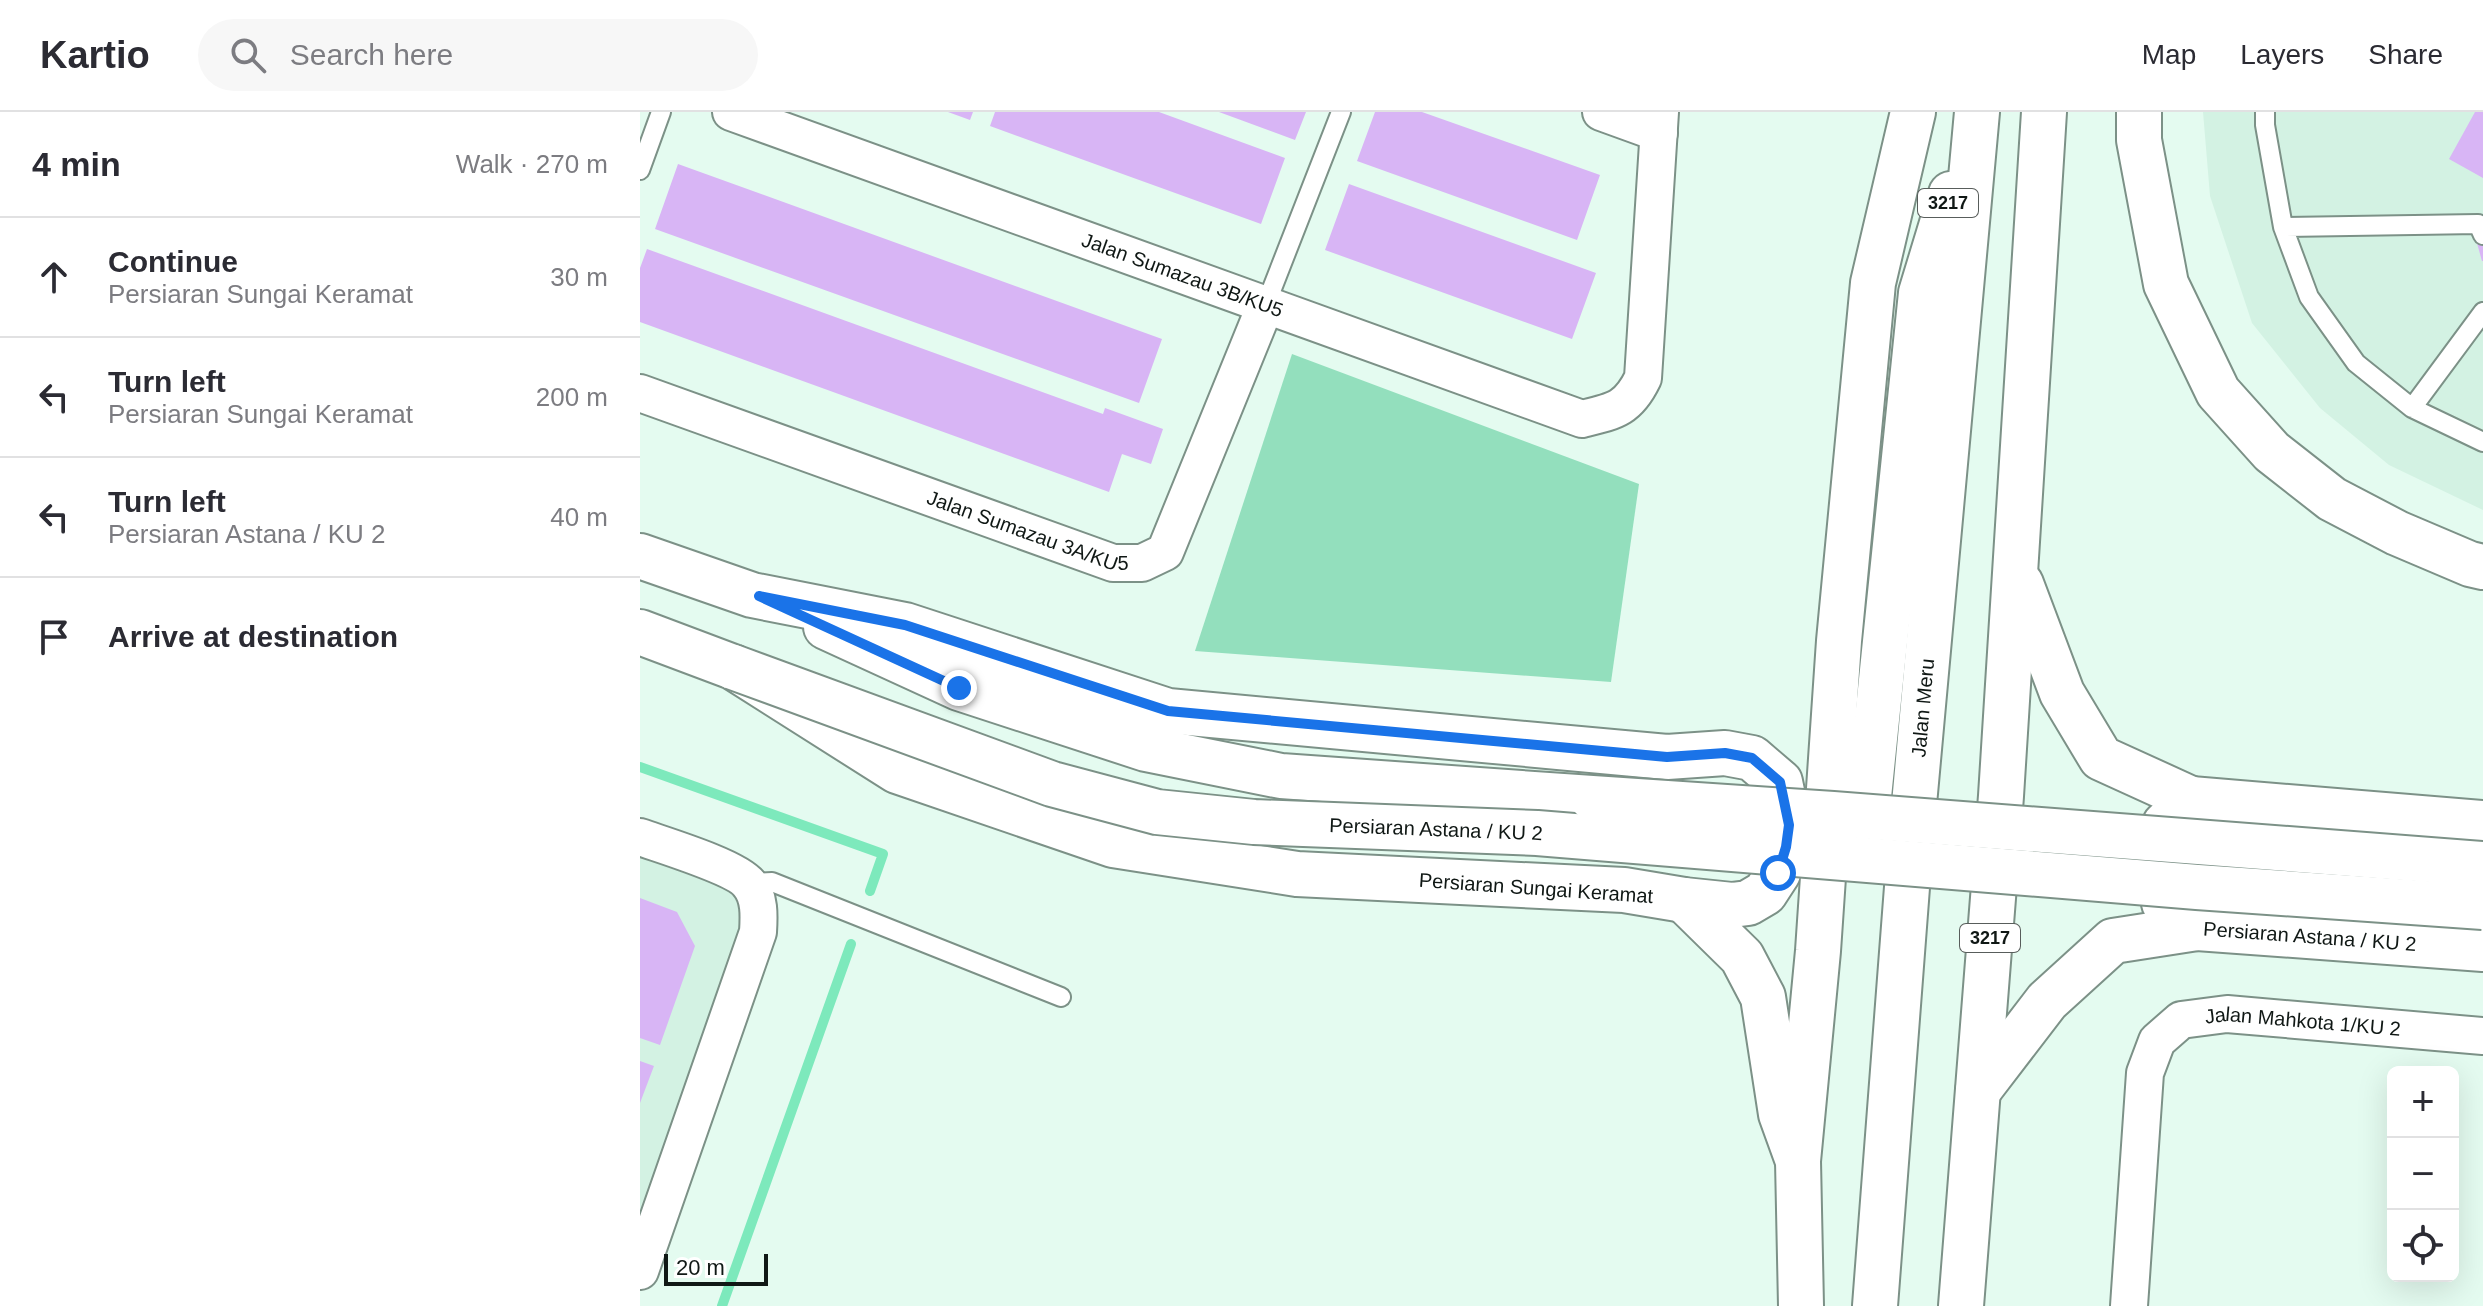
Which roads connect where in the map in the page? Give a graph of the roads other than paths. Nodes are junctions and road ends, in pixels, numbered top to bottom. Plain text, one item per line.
1 (661, 112) edge
2 (731, 112) edge
3 (1341, 112) edge
4 (1601, 112) edge
5 (1915, 112) edge
6 (1976, 112) edge
7 (2044, 112) edge
8 (2139, 112) edge
9 (2265, 112) edge
10 (1660, 123) edge
11 (640, 170) edge
12 (2283, 227) junction
13 (2483, 235) edge
14 (1921, 293) junction
15 (1266, 304) junction
16 (2483, 312) edge
17 (640, 393) edge
18 (2412, 408) junction
19 (2483, 442) edge
20 (640, 556) edge
21 (2483, 567) edge
22 (2015, 571) junction
23 (759, 596) junction
24 (640, 632) edge
25 (733, 667) junction
26 (2191, 799) junction
27 (1867, 816) junction
28 (2483, 823) edge
29 (640, 837) edge
30 (1865, 860) junction
31 (2483, 864) edge
32 (749, 883) junction
33 (1684, 900) junction
34 (2483, 907) edge
35 (2197, 928) junction
36 (2483, 949) edge
37 (1061, 997) dead end
38 (2483, 1036) edge
39 (1978, 1091) junction
40 (1798, 1161) junction
41 (640, 1271) edge
42 (1801, 1306) edge
43 (1875, 1306) edge
44 (1961, 1306) edge
45 (2129, 1306) edge

1 - 11 lane
2 - 15 street, Jalan Sumazau 3B/KU5
3 - 15 lane
4 - 10 street
5 - 14 main road
5 - 40 main road
6 - 14 main road, Jalan Meru / 3217
6 - 43 main road, Jalan Meru / 3217
7 - 22 main road, 3217
8 - 21 main road
9 - 12 lane
10 - 15 street, Jalan Sumazau 3B/KU5
12 - 13 lane
12 - 18 lane
14 - 27 main road, Jalan Meru / 3217
15 - 17 street, Jalan Sumazau 3A/KU5
16 - 18 lane
18 - 19 lane
20 - 23 main road, Persiaran Sungai Keramat
22 - 26 main road
22 - 39 main road, 3217
23 - 27 main road, Persiaran Astana / KU 2, bridge
23 - 33 main road, Persiaran Sungai Keramat
24 - 25 main road, Persiaran Sungai Keramat
25 - 30 main road, Persiaran Astana / KU 2, bridge
25 - 33 main road, Persiaran Sungai Keramat
26 - 28 main road
26 - 35 main road, Persiaran Astana / KU 2
27 - 30 main road, Jalan Meru
27 - 31 main road, Persiaran Astana / KU 2, bridge
29 - 32 street
30 - 34 main road, Persiaran Astana / KU 2, bridge
32 - 37 lane
32 - 41 street
33 - 40 main road
35 - 36 main road, Persiaran Astana / KU 2
35 - 39 main road
38 - 45 street, Jalan Mahkota 1/KU 2
39 - 44 main road, 3217
40 - 42 main road

